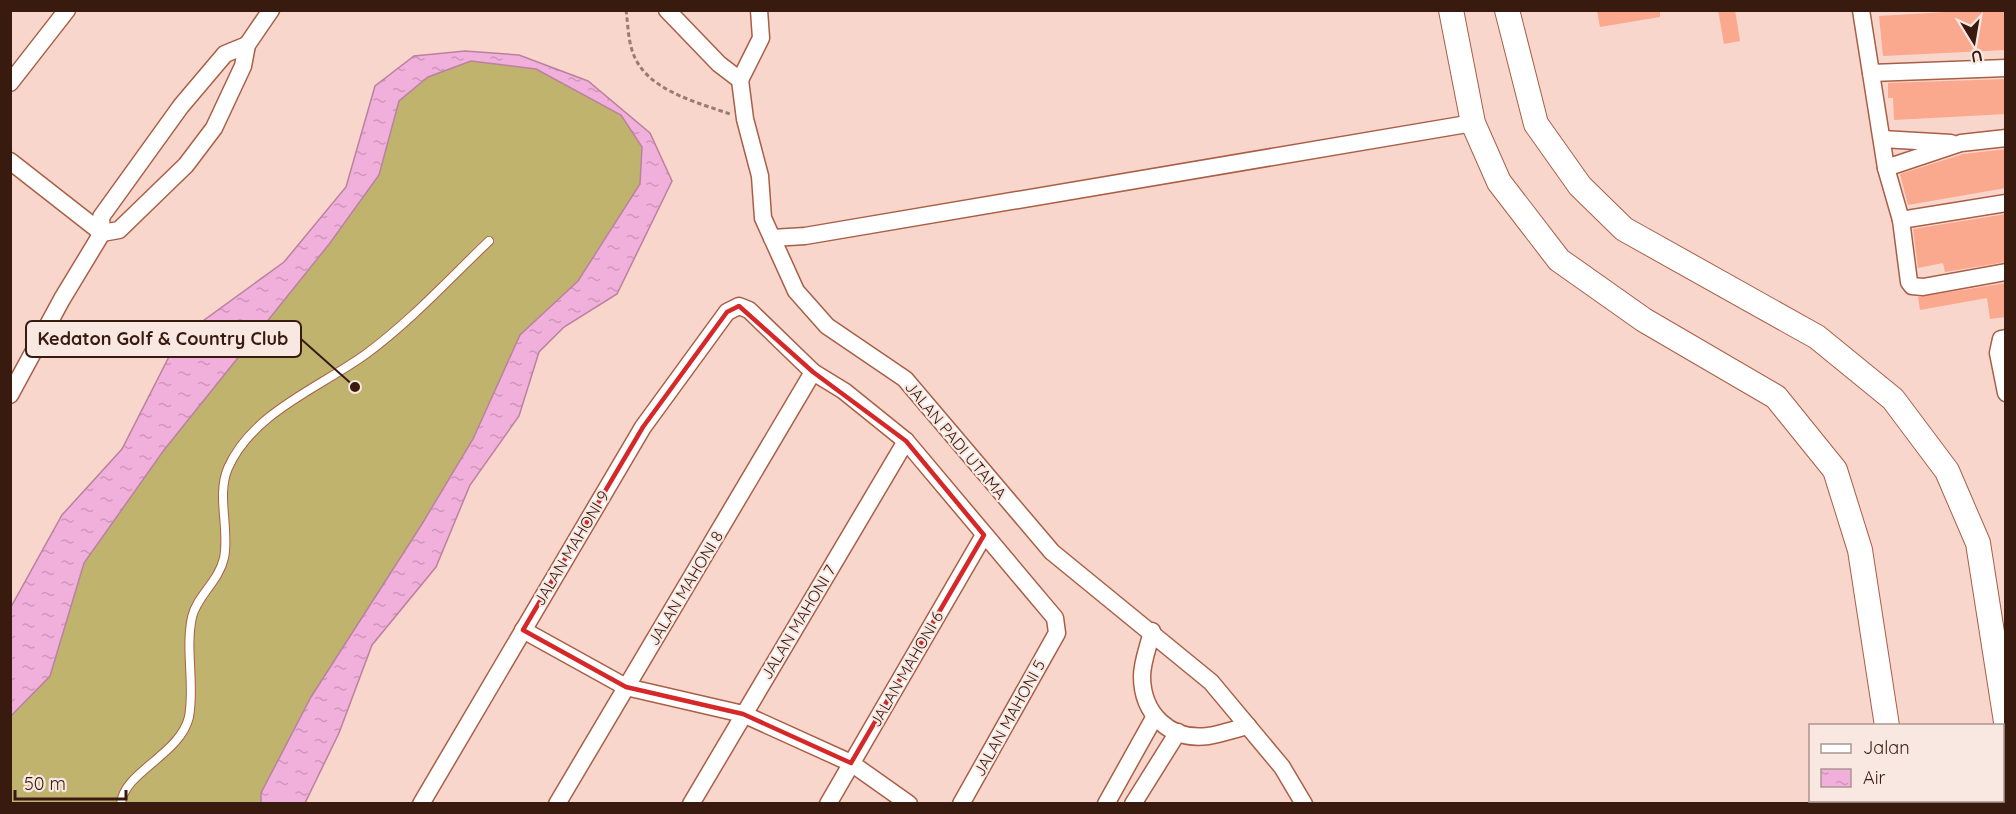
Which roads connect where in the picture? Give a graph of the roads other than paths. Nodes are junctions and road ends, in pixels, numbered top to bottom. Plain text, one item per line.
1 (67, 10) edge
2 (272, 10) edge
3 (667, 10) edge
4 (759, 10) edge
5 (1451, 10) edge
6 (1507, 10) edge
7 (1861, 10) edge
8 (247, 45) junction
9 (2006, 68) edge
10 (1871, 73) junction
11 (740, 80) junction
12 (10, 83) edge
13 (1473, 123) junction
14 (2006, 138) edge
15 (1882, 139) junction
16 (1961, 143) junction
17 (10, 161) edge
18 (1886, 168) junction
19 (2006, 203) edge
20 (1901, 220) junction
21 (102, 233) junction
22 (772, 238) junction
23 (489, 241) dead end
24 (2006, 272) edge
25 (2003, 339) edge
26 (813, 372) junction
27 (2006, 393) edge
28 (10, 395) edge
29 (906, 441) junction
30 (984, 536) junction
31 (523, 630) junction
32 (1152, 631) junction
33 (626, 687) junction
34 (743, 714) junction
35 (1154, 718) junction
36 (2006, 723) edge
37 (1887, 724) edge
38 (1248, 726) junction
39 (1178, 732) junction
40 (851, 763) junction
41 (121, 804) edge
42 (421, 804) edge
43 (557, 804) edge
44 (691, 804) edge
45 (828, 804) edge
46 (909, 804) edge
47 (961, 804) edge
48 (1106, 804) edge
49 (1133, 804) edge
50 (1304, 804) edge

1 - 12 street
2 - 8 street
3 - 11 street
4 - 11 street
5 - 13 street
6 - 36 street
7 - 10 street
8 - 21 street
8 - 21 street
9 - 10 street
10 - 15 street
11 - 22 street, JALAN PADI UTAMA
13 - 22 street
13 - 37 street
14 - 16 street
15 - 16 street
15 - 18 street
16 - 18 street
17 - 21 street
18 - 20 street
19 - 20 street
20 - 24 street
21 - 28 street
22 - 32 street, JALAN PADI UTAMA
23 - 41 lane
25 - 27 street
26 - 29 street
26 - 31 street, JALAN MAHONI 9
26 - 33 street, JALAN MAHONI 8
29 - 30 street
29 - 34 street, JALAN MAHONI 7
30 - 40 street, JALAN MAHONI 6
30 - 47 street, JALAN MAHONI 5
31 - 33 street
31 - 42 street, JALAN MAHONI 9
32 - 35 street
32 - 38 street, JALAN PADI UTAMA
33 - 34 street
33 - 43 street, JALAN MAHONI 8
34 - 40 street
34 - 44 street, JALAN MAHONI 7
35 - 39 street
35 - 48 street
38 - 39 street
38 - 50 street, JALAN PADI UTAMA
39 - 49 street
40 - 45 street, JALAN MAHONI 6
40 - 46 street

